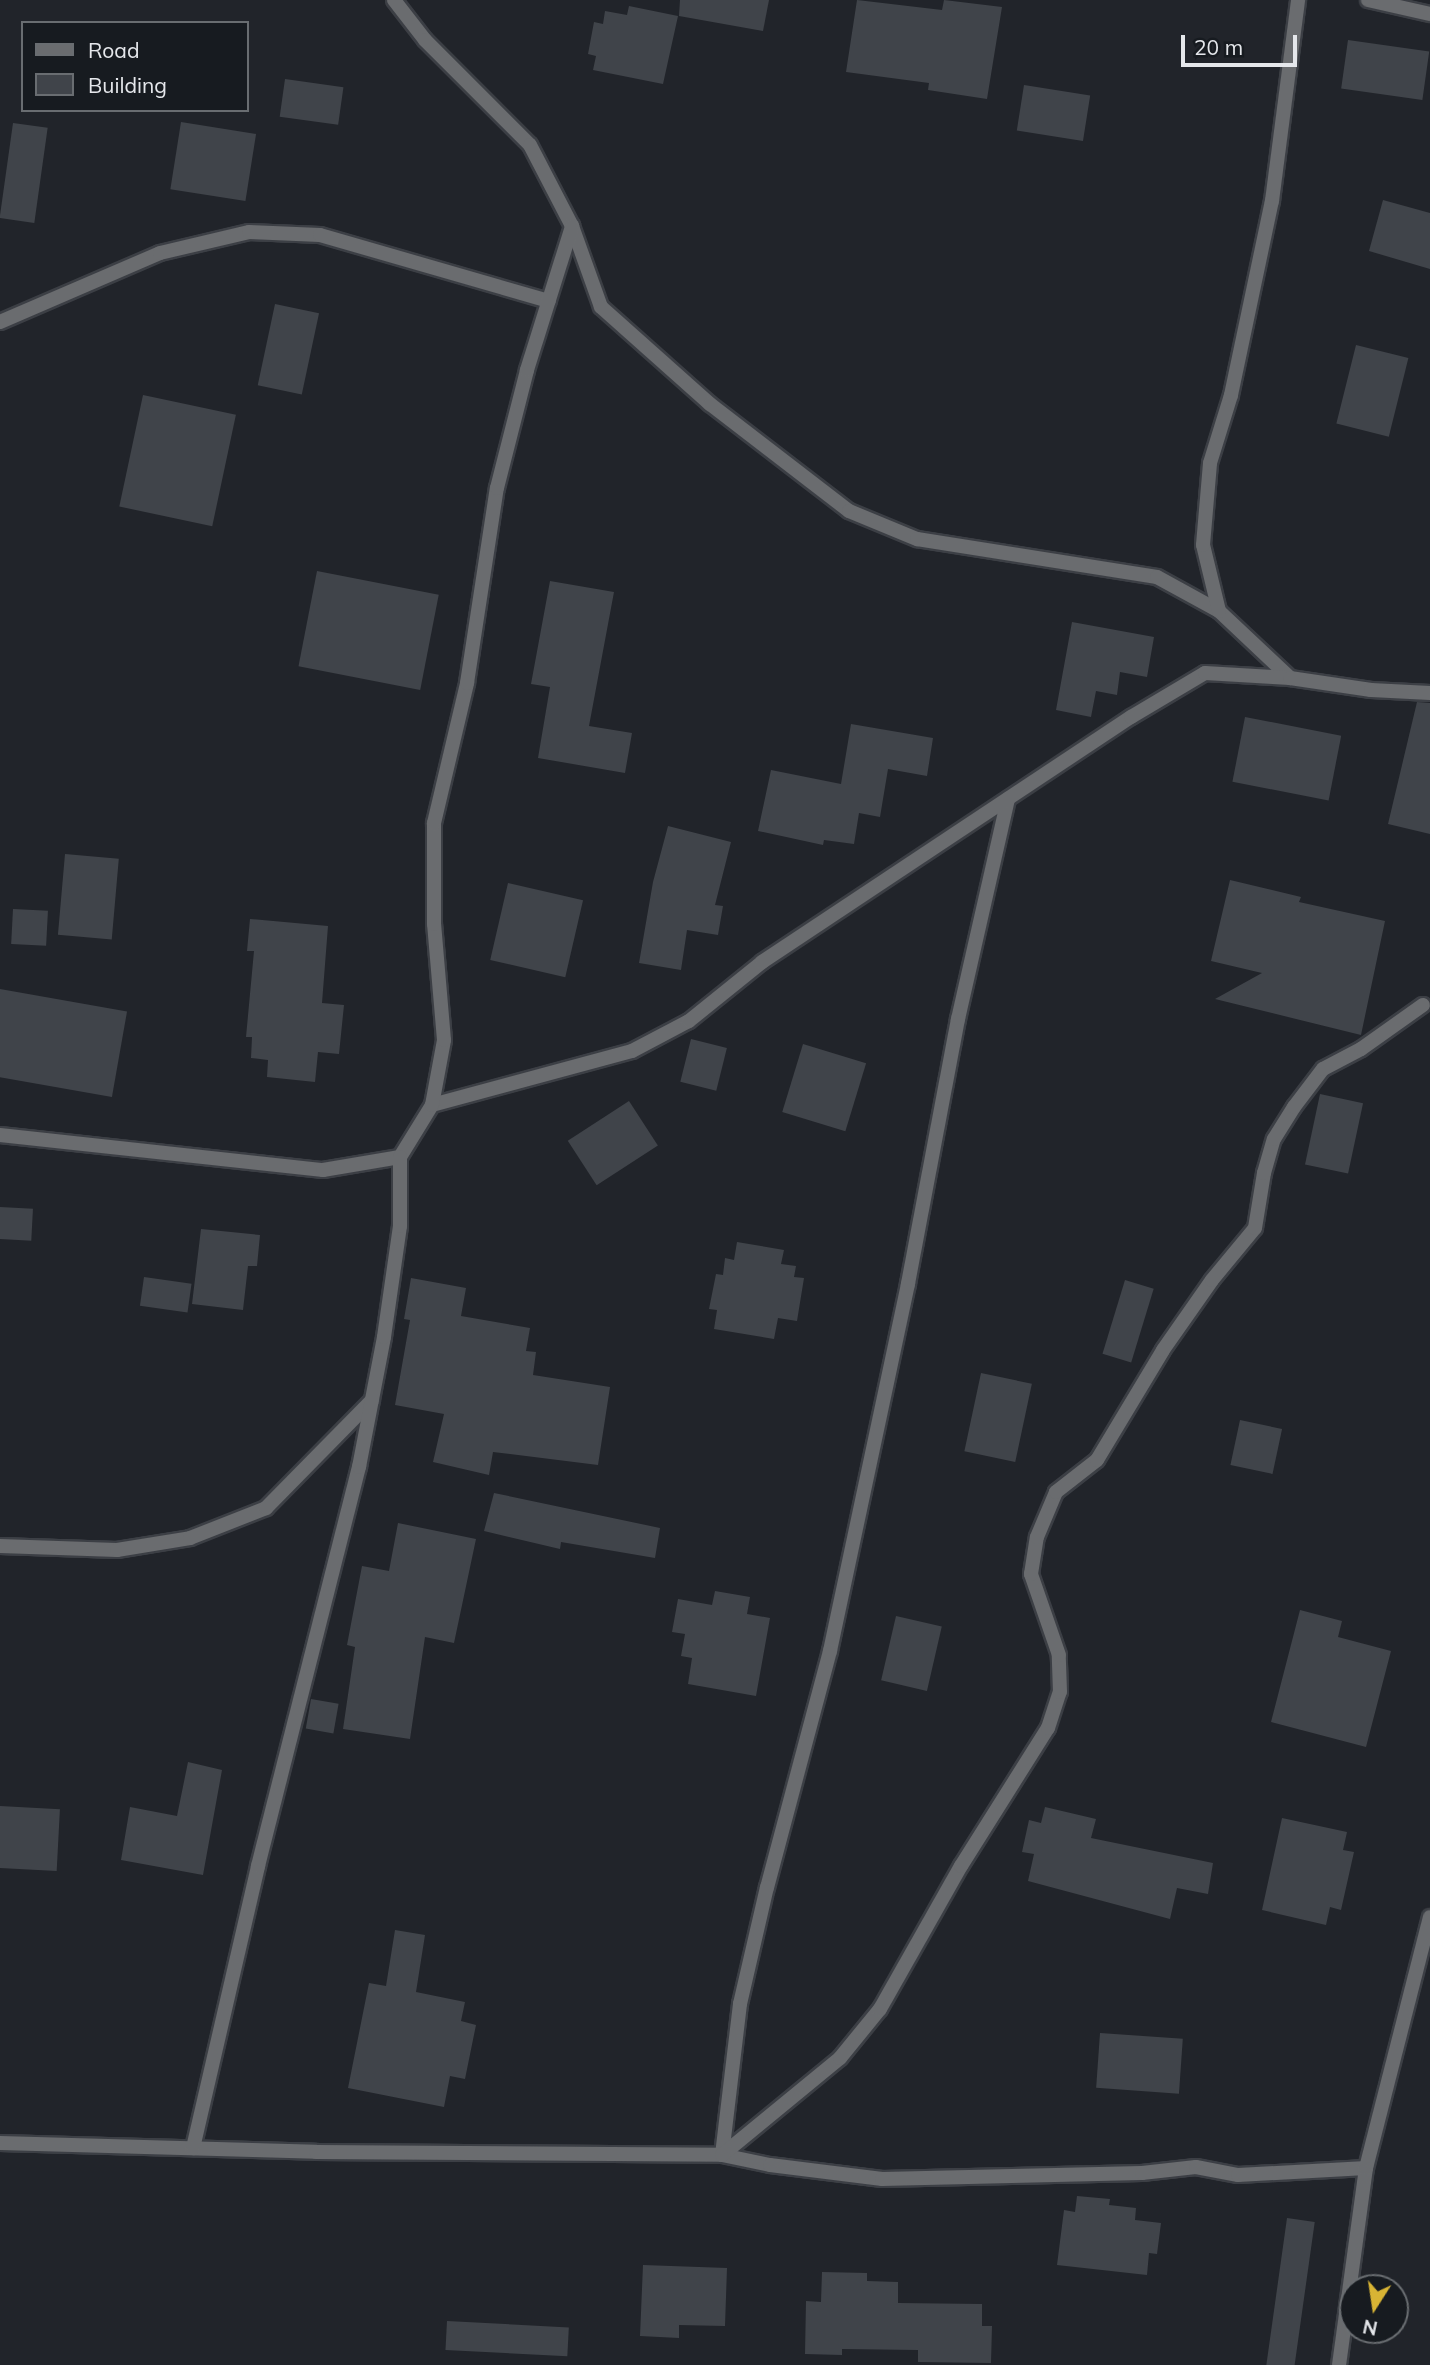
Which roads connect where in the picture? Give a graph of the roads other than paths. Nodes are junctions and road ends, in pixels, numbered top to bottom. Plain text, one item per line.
1 (394, 0) edge
2 (1298, 0) edge
3 (1368, 0) edge
4 (1430, 14) edge
5 (572, 226) junction
6 (549, 301) junction
7 (0, 323) edge
8 (1219, 611) junction
9 (1290, 678) junction
10 (1430, 693) edge
11 (1008, 799) junction
12 (1423, 1005) dead end
13 (432, 1105) junction
14 (0, 1135) edge
15 (400, 1157) junction
16 (372, 1400) junction
17 (0, 1546) edge
18 (1430, 1917) edge
19 (0, 2143) edge
20 (193, 2148) junction
21 (722, 2155) junction
22 (1366, 2168) junction
23 (1339, 2365) edge

1 - 5 street
2 - 8 street
3 - 4 street
5 - 6 street
5 - 8 street
6 - 7 street
6 - 13 street
8 - 9 street
9 - 10 street
9 - 11 street
11 - 13 street
11 - 21 street
12 - 21 street
13 - 15 street
14 - 15 street
15 - 16 street
16 - 17 street
16 - 20 street
18 - 22 street
19 - 20 street
20 - 21 street
21 - 22 street
22 - 23 street

